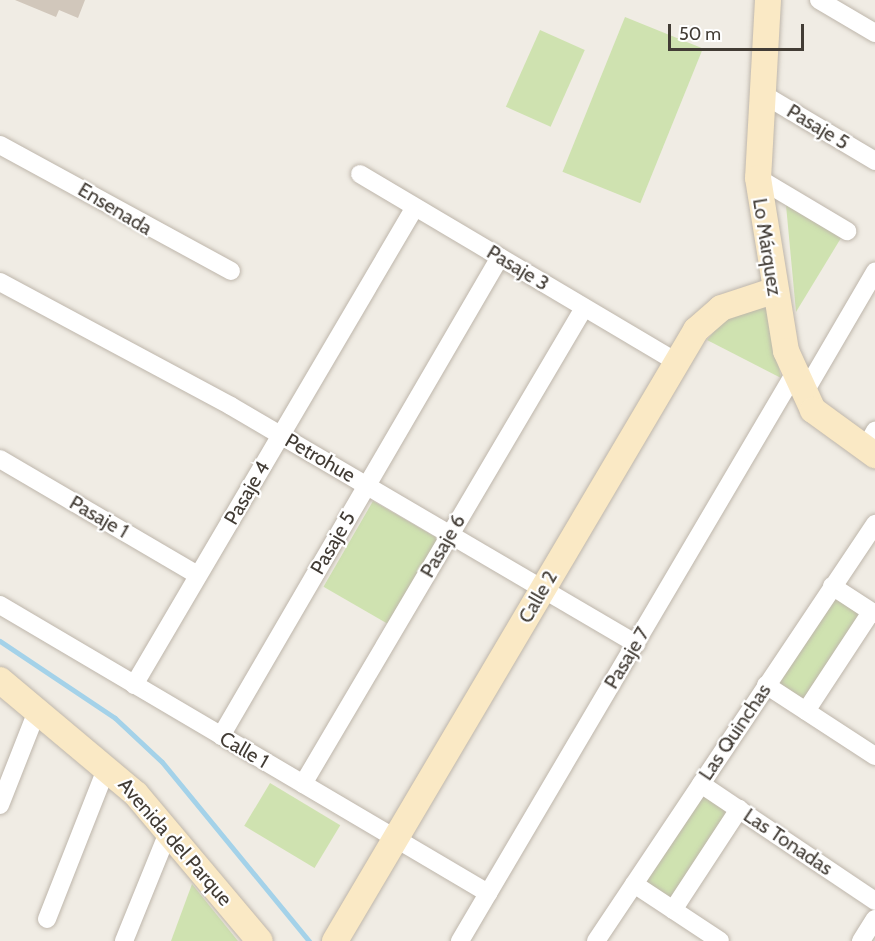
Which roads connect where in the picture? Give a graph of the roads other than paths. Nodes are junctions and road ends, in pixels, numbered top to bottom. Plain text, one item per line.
1 (768, 0) edge
2 (819, 0) edge
3 (875, 33) edge
4 (761, 93) junction
5 (0, 145) edge
6 (875, 161) edge
7 (360, 174) dead end
8 (758, 178) junction
9 (415, 207) junction
10 (847, 231) dead end
11 (500, 257) junction
12 (231, 271) dead end
13 (875, 272) edge
14 (0, 282) edge
15 (773, 291) junction
16 (584, 308) junction
17 (676, 362) junction
18 (798, 385) junction
19 (281, 435) junction
20 (872, 445) edge
21 (0, 459) edge
22 (367, 485) junction
23 (875, 524) edge
24 (450, 535) junction
25 (198, 575) junction
26 (832, 586) junction
27 (542, 589) junction
28 (0, 605) edge
29 (873, 613) edge
30 (636, 644) junction
31 (0, 680) edge
32 (134, 685) junction
33 (766, 685) junction
34 (37, 711) junction
35 (806, 711) junction
36 (221, 736) junction
37 (875, 756) edge
38 (107, 767) junction
39 (303, 784) junction
40 (701, 784) junction
41 (0, 805) edge
42 (739, 809) junction
43 (169, 830) junction
44 (397, 840) junction
45 (634, 884) junction
46 (488, 893) junction
47 (875, 901) edge
48 (673, 910) junction
49 (47, 919) dead end
50 (875, 919) edge
51 (124, 941) edge
52 (260, 941) edge
53 (335, 941) edge
54 (460, 941) edge
55 (596, 941) edge
56 (720, 941) edge
57 (861, 941) edge

1 - 4 street, Lo Márquez
2 - 3 street
4 - 6 street, Pasaje 5
4 - 8 street, Lo Márquez
5 - 12 street, Ensenada
7 - 9 street, Pasaje 3
8 - 10 street
8 - 15 street, Lo Márquez
9 - 11 street, Pasaje 3
9 - 19 street, Pasaje 4
11 - 16 street, Pasaje 3
11 - 22 street, Pasaje 5
13 - 18 street, Pasaje 7
14 - 19 street, Petrohue
15 - 17 street, Calle 2
15 - 18 street, Lo Márquez
16 - 17 street, Pasaje 3
16 - 24 street, Pasaje 6
17 - 27 street, Calle 2
18 - 20 street, Lo Márquez
18 - 30 street, Pasaje 7
19 - 22 street, Petrohue
19 - 25 street, Pasaje 4
21 - 25 street, Pasaje 1
22 - 24 street, Petrohue
22 - 36 street, Pasaje 5
23 - 26 street, Las Quinchas
24 - 27 street, Petrohue
24 - 39 street, Pasaje 6
25 - 32 street, Pasaje 4
26 - 29 street
26 - 33 street, Las Quinchas
27 - 30 street, Petrohue
27 - 44 street, Calle 2
28 - 32 street, Calle 1
29 - 35 street
30 - 46 street, Pasaje 7
31 - 34 street, Avenida del Parque
32 - 36 street, Calle 1
33 - 35 street
33 - 40 street, Las Quinchas
34 - 38 street, Avenida del Parque
34 - 41 street
35 - 37 street
36 - 39 street, Calle 1
38 - 43 street, Avenida del Parque
38 - 49 street
39 - 44 street, Calle 1
40 - 42 street, Las Tonadas
40 - 45 street, Las Quinchas
42 - 47 street, Las Tonadas
42 - 48 street
43 - 51 street
43 - 52 street, Avenida del Parque
44 - 46 street, Calle 1
44 - 53 street, Calle 2
45 - 48 street
45 - 55 street, Las Quinchas
46 - 54 street, Pasaje 7
48 - 56 street
50 - 57 street

